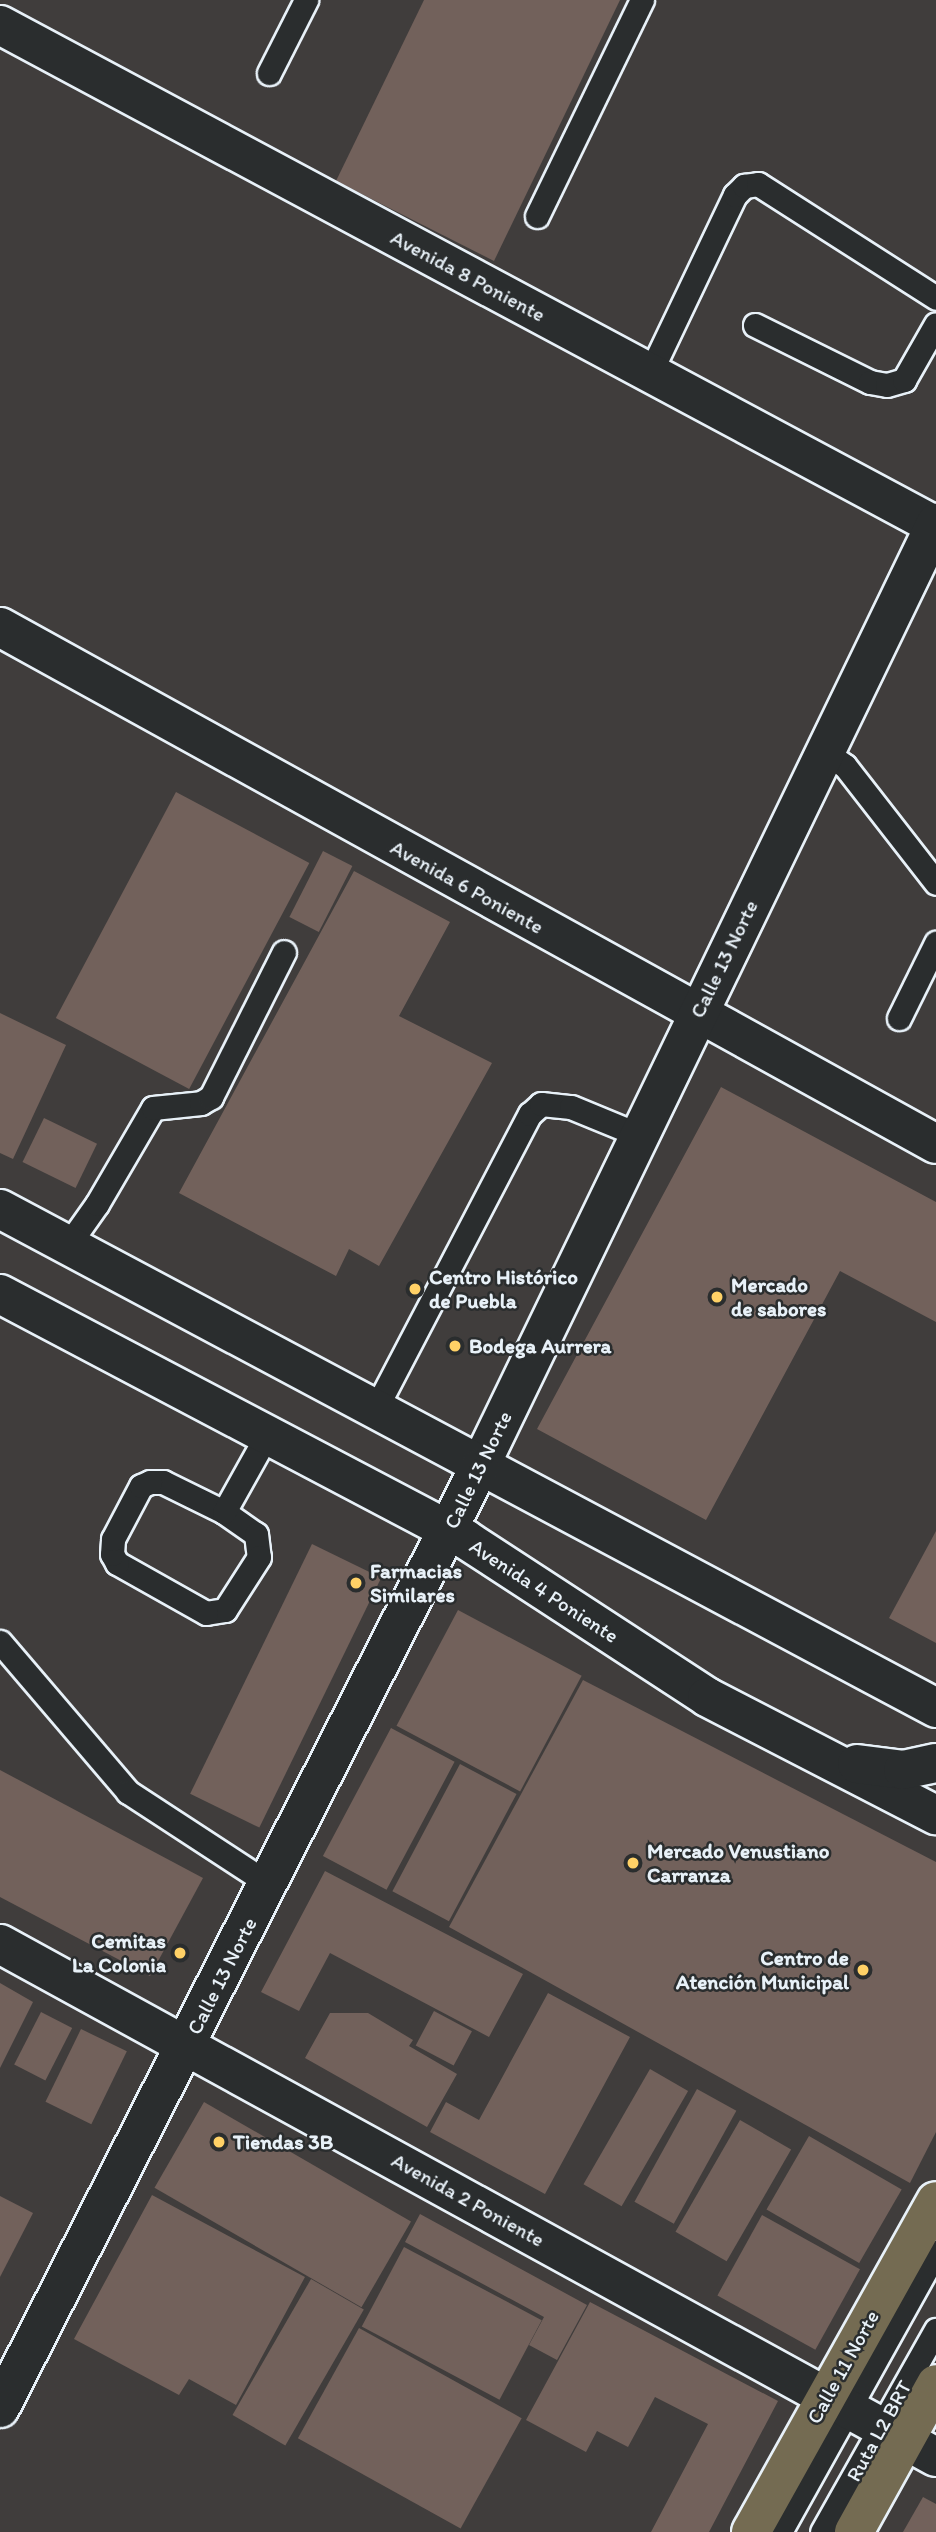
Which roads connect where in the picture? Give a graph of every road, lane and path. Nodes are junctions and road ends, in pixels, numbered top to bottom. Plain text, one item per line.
1 (306, 0) edge
2 (642, 0) edge
3 (6, 22) edge
4 (269, 73) dead end
5 (537, 216) dead end
6 (936, 298) edge
7 (936, 324) edge
8 (755, 325) dead end
9 (650, 373) junction
10 (936, 525) edge
11 (0, 627) edge
12 (825, 752) junction
13 (936, 883) edge
14 (936, 943) edge
15 (284, 951) dead end
16 (697, 1014) junction
17 (899, 1018) dead end
18 (639, 1135) junction
19 (936, 1144) edge
20 (0, 1209) edge
21 (68, 1245) junction
22 (0, 1294) edge
23 (376, 1408) junction
24 (267, 1435) junction
25 (479, 1468) junction
26 (224, 1512) junction
27 (448, 1531) junction
28 (0, 1642) edge
29 (936, 1708) edge
30 (827, 1759) junction
31 (936, 1763) edge
32 (936, 1815) edge
33 (269, 1884) junction
34 (0, 1944) edge
35 (187, 2046) junction
36 (936, 2201) edge
37 (936, 2252) edge
38 (936, 2330) edge
39 (936, 2384) edge
40 (838, 2402) junction
41 (0, 2408) edge
42 (907, 2441) edge
43 (751, 2532) edge
44 (780, 2532) edge
45 (822, 2532) edge
46 (854, 2532) edge

1 - 4 lane
2 - 5 lane
3 - 9 street, Avenida 8 Poniente
6 - 9 lane
7 - 8 lane
9 - 10 street, Avenida 8 Poniente
10 - 12 street, Calle 13 Norte
11 - 16 street, Avenida 6 Poniente
12 - 13 lane
12 - 16 street, Calle 13 Norte
14 - 17 lane
15 - 21 lane
16 - 18 street, Calle 13 Norte
16 - 19 street, Avenida 6 Poniente
18 - 23 lane
18 - 25 street, Calle 13 Norte
20 - 21 street
21 - 23 street
22 - 24 street, Avenida 4 Poniente
23 - 25 street
24 - 26 lane
24 - 27 street, Avenida 4 Poniente
25 - 27 street, Calle 13 Norte
25 - 29 street
26 - 26 lane
27 - 30 street, Avenida 4 Poniente
27 - 33 street, Calle 13 Norte
28 - 33 lane
30 - 31 street
30 - 32 street, Avenida 4 Poniente
33 - 35 street, Calle 13 Norte
34 - 35 street, Avenida 2 Poniente
35 - 40 street, Avenida 2 Poniente
35 - 41 street, Calle 13 Norte
36 - 40 main road, Calle 11 Norte
37 - 40 lane, Ruta L2 BRT
38 - 42 lane, Ruta L2 BRT
39 - 42 main road
40 - 42 street, Avenida 2 Poniente
40 - 43 main road, Calle 11 Norte
40 - 44 lane, Ruta L2 BRT
42 - 45 lane, Ruta L2 BRT
42 - 46 main road

